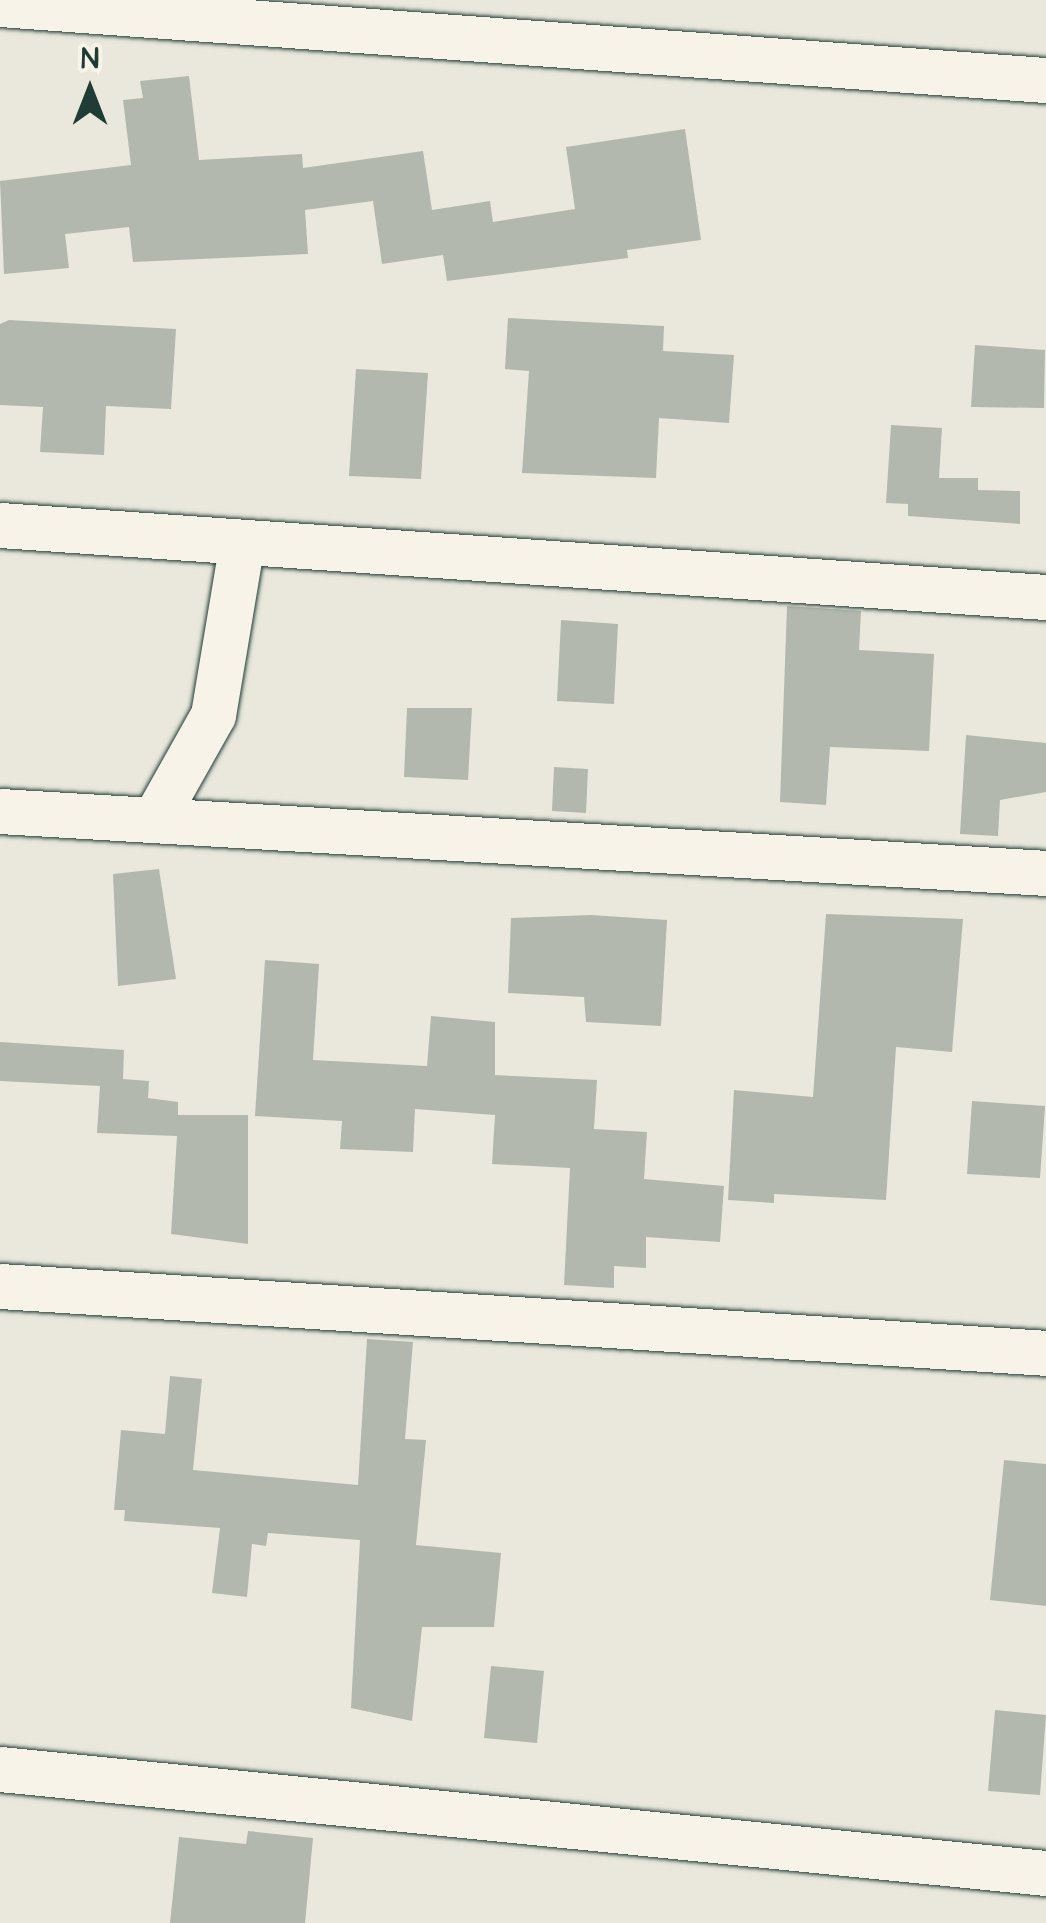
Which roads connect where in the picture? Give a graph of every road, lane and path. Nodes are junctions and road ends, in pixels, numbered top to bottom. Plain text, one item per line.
1 (0, 4) edge
2 (1046, 80) edge
3 (0, 525) edge
4 (242, 542) junction
5 (1046, 597) edge
6 (0, 811) edge
7 (154, 820) junction
8 (1046, 874) edge
9 (0, 1286) edge
10 (1046, 1353) edge
11 (0, 1769) edge
12 (1046, 1873) edge

1 - 2 street
3 - 4 street
4 - 5 street
4 - 7 street
6 - 7 street
7 - 8 street
9 - 10 street
11 - 12 street

